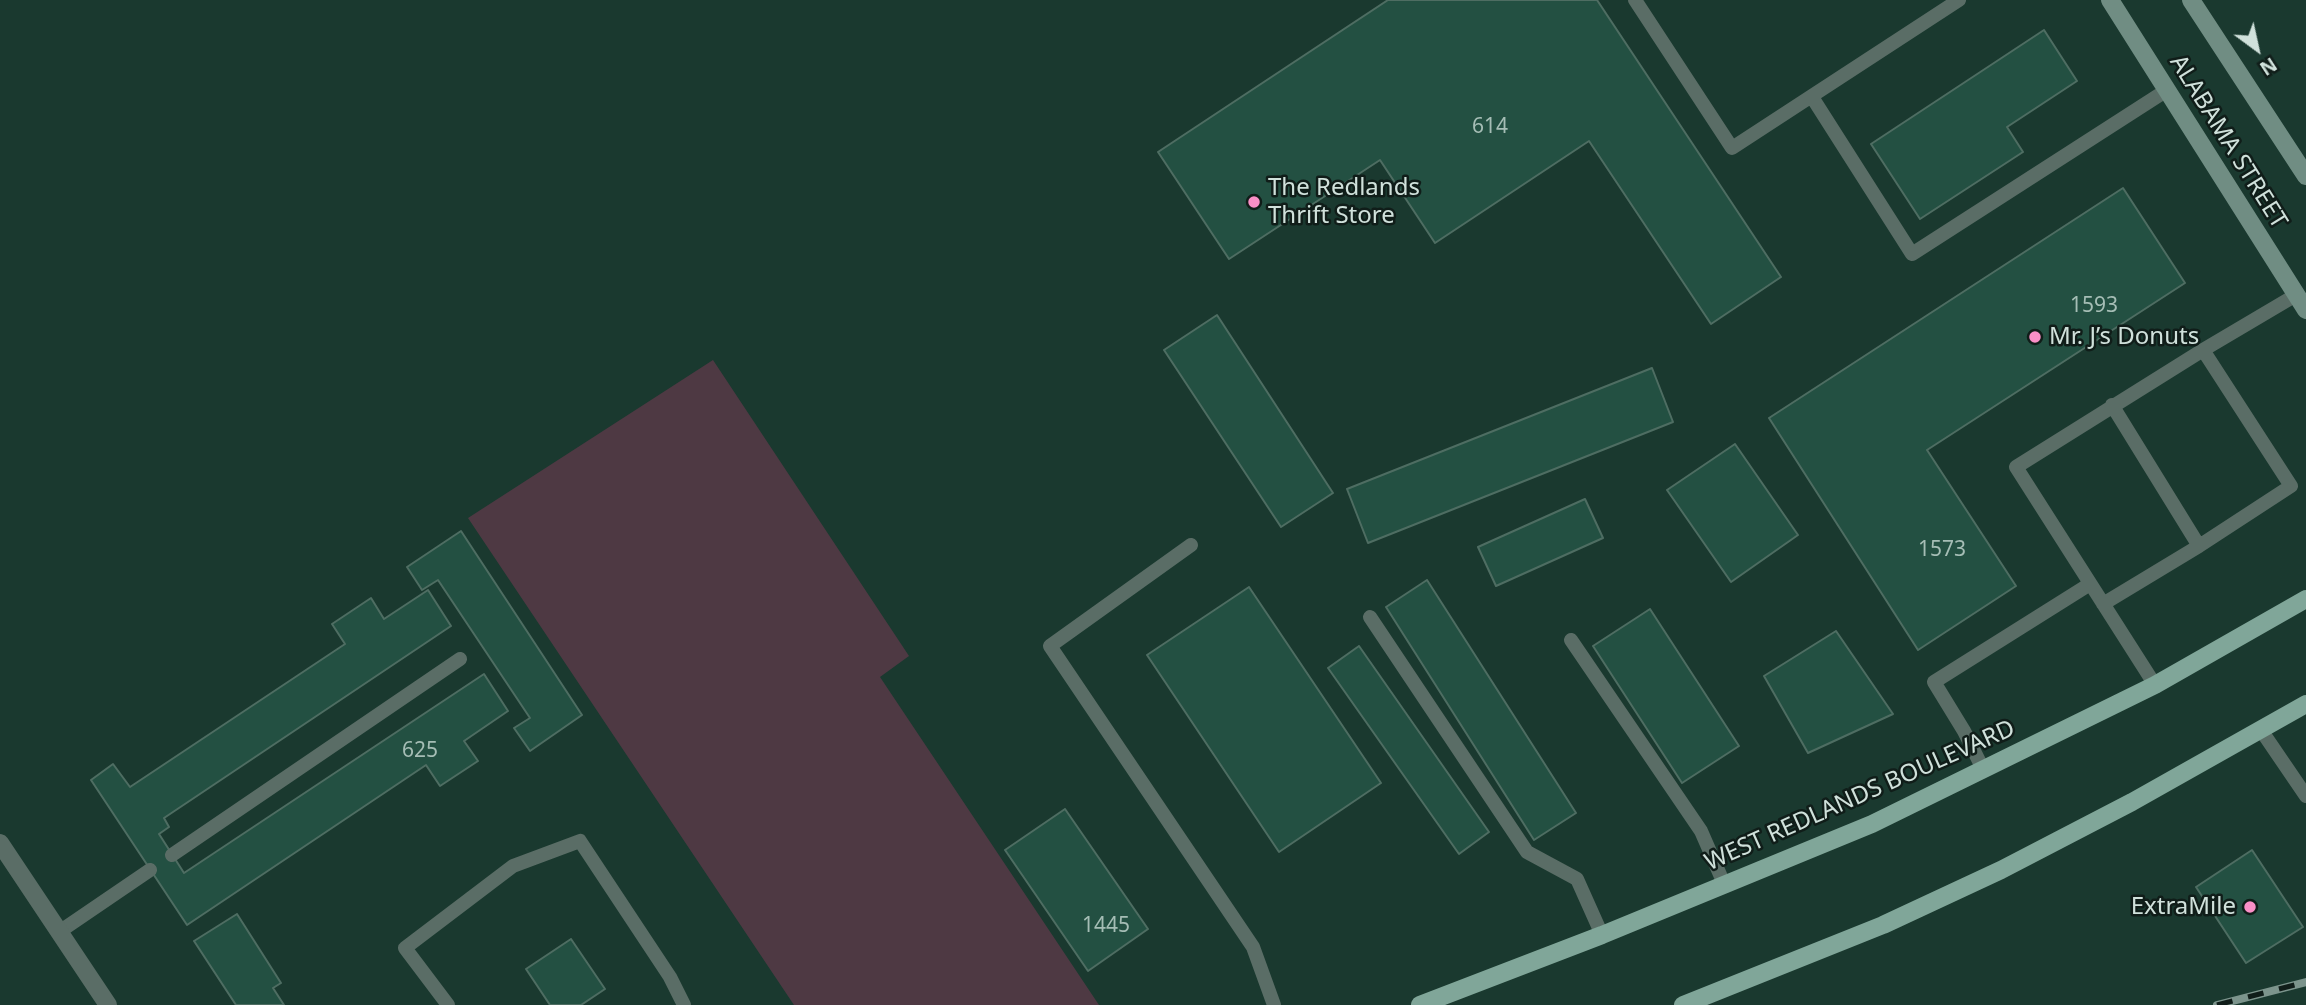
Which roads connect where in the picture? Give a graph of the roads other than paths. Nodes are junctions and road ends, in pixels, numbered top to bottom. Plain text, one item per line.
1 (1635, 0) edge
2 (1959, 0) edge
3 (2110, 0) edge
4 (2192, 0) edge
5 (2167, 90) junction
6 (1812, 97) junction
7 (2306, 176) edge
8 (2301, 302) edge
9 (2203, 350) junction
10 (2112, 405) junction
11 (1191, 545) dead end
12 (2199, 547) junction
13 (2091, 584) junction
14 (2306, 599) edge
15 (2103, 604) junction
16 (1370, 617) dead end
17 (1571, 640) dead end
18 (460, 659) dead end
19 (2155, 685) junction
20 (2306, 704) edge
21 (2261, 730) junction
22 (1983, 769) junction
23 (2306, 796) edge
24 (0, 842) edge
25 (173, 855) dead end
26 (150, 870) dead end
27 (1725, 886) junction
28 (59, 932) junction
29 (1602, 935) junction
30 (108, 1005) edge
31 (448, 1005) edge
32 (684, 1005) edge
33 (1274, 1005) edge
34 (1420, 1005) edge
35 (1683, 1005) edge

1 - 6 lane
2 - 6 lane
3 - 5 main road, ALABAMA STREET
4 - 7 main road, ALABAMA STREET
5 - 6 lane
5 - 8 main road, ALABAMA STREET
8 - 9 lane
9 - 10 lane
9 - 12 lane
10 - 12 lane
10 - 13 lane
11 - 33 lane
12 - 15 lane
13 - 15 lane
13 - 22 lane
14 - 19 main road, WEST REDLANDS BOULEVARD
15 - 19 lane
16 - 29 lane
17 - 27 lane
18 - 25 lane
19 - 22 main road, WEST REDLANDS BOULEVARD
20 - 21 main road
21 - 23 lane
21 - 35 main road
22 - 27 main road, WEST REDLANDS BOULEVARD
24 - 28 street
26 - 28 lane
27 - 29 main road, WEST REDLANDS BOULEVARD
28 - 30 street
29 - 34 main road, WEST REDLANDS BOULEVARD
31 - 32 lane

